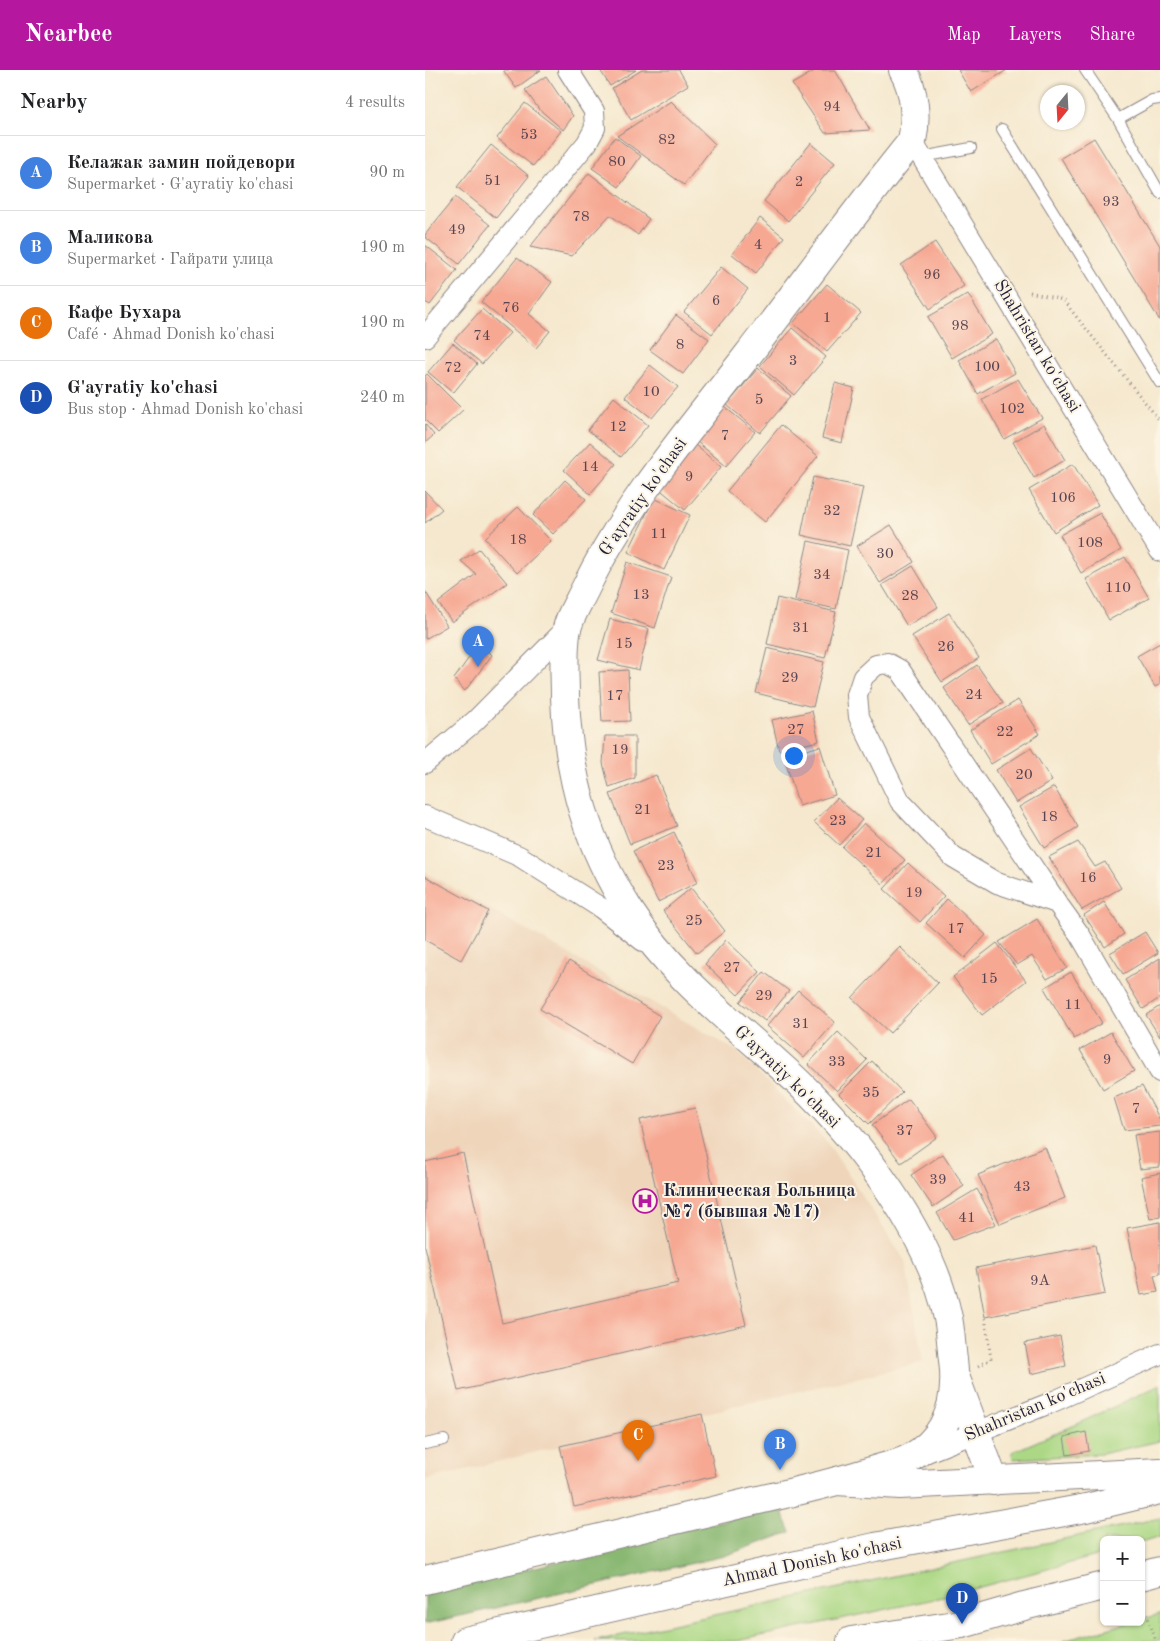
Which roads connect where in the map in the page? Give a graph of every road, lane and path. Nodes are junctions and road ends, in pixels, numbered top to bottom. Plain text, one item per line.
1 (568, 70) edge
2 (903, 70) edge
3 (1085, 70) edge
4 (1160, 99) edge
5 (1118, 120) junction
6 (1002, 129) dead end
7 (971, 148) dead end
8 (917, 149) junction
9 (1160, 193) edge
10 (1000, 285) junction
11 (425, 337) edge
12 (1160, 383) edge
13 (1160, 421) edge
14 (1160, 551) edge
15 (566, 629) junction
16 (425, 764) edge
17 (425, 816) edge
18 (1057, 903) junction
19 (665, 958) junction
20 (1160, 1072) edge
21 (985, 1317) dead end
22 (1160, 1354) edge
23 (964, 1371) junction
24 (975, 1433) junction
25 (444, 1440) dead end
26 (425, 1444) edge
27 (909, 1459) junction
28 (1160, 1472) edge
29 (994, 1481) junction
30 (837, 1482) junction
31 (1160, 1490) edge
32 (1160, 1571) edge
33 (1145, 1575) edge
34 (425, 1580) edge
35 (1100, 1587) edge
36 (1145, 1609) dead end
37 (962, 1624) junction
38 (465, 1641) edge
39 (851, 1641) edge
40 (921, 1641) edge
41 (1156, 1641) edge

1 - 11 street
2 - 8 main road
3 - 5 lane
4 - 5 lane
5 - 9 lane
6 - 12 lane
7 - 8 lane
8 - 10 street, Shahristan ko'chasi
8 - 15 main road, G'ayratiy ko'chasi
10 - 13 path
10 - 14 street, Shahristan ko'chasi
15 - 16 street
15 - 19 main road, G'ayratiy ko'chasi
17 - 19 street, G'ayratiy ko'chasi
18 - 18 street
18 - 20 street
19 - 23 main road, G'ayratiy ko'chasi
21 - 23 path
22 - 24 street, Shahristan ko'chasi
23 - 24 main road
23 - 27 main road
24 - 27 street, Shahristan ko'chasi
24 - 29 main road
25 - 26 lane
27 - 30 main road
28 - 29 main road
29 - 30 main road
30 - 34 main road
31 - 38 main road, Ahmad Donish ko'chasi
32 - 33 main road
35 - 37 main road
36 - 41 path
37 - 39 main road
37 - 40 main road

